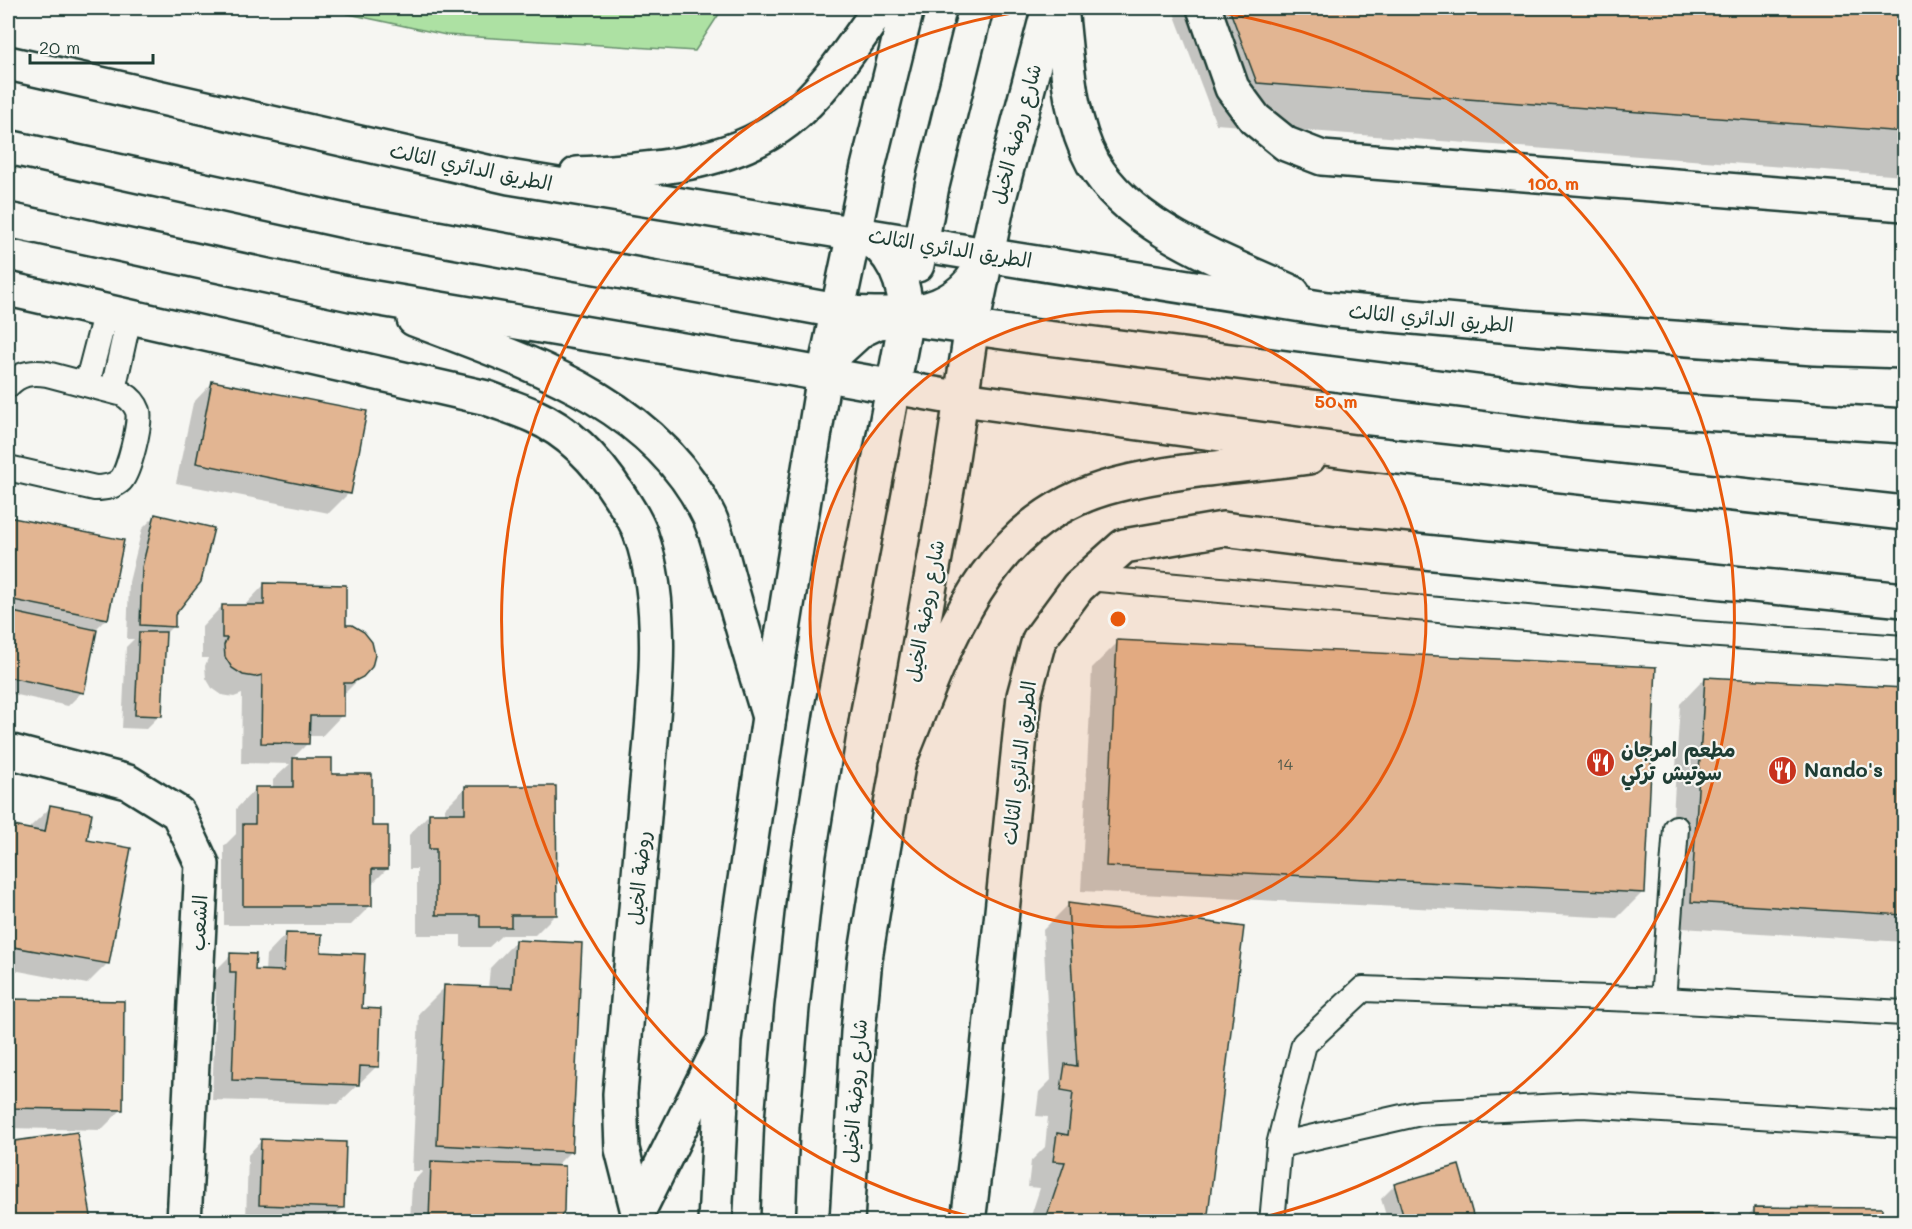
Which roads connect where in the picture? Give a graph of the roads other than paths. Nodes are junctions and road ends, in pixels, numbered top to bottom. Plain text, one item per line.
1 (880, 8) edge
2 (907, 8) edge
3 (976, 8) edge
4 (1049, 8) edge
5 (1061, 8) edge
6 (1204, 8) edge
7 (8, 63) edge
8 (8, 147) edge
9 (509, 177) junction
10 (1905, 204) edge
11 (8, 220) edge
12 (853, 232) junction
13 (921, 244) junction
14 (987, 255) junction
15 (8, 289) edge
16 (351, 294) junction
17 (1327, 309) junction
18 (837, 311) junction
19 (117, 314) junction
20 (908, 316) junction
21 (972, 326) junction
22 (1905, 351) edge
23 (824, 375) junction
24 (87, 384) junction
25 (8, 385) edge
26 (893, 387) junction
27 (113, 390) junction
28 (962, 399) junction
29 (1905, 426) edge
30 (1354, 452) junction
31 (8, 468) edge
32 (1862, 509) junction
33 (1905, 513) edge
34 (1905, 529) edge
35 (1088, 578) junction
36 (1905, 600) edge
37 (1905, 648) edge
38 (769, 717) junction
39 (8, 752) edge
40 (897, 766) junction
41 (1676, 828) dead end
42 (1663, 1000) junction
43 (1905, 1013) edge
44 (724, 1040) junction
45 (1905, 1125) edge
46 (1279, 1145) junction
47 (637, 1216) edge
48 (184, 1221) edge
49 (716, 1221) edge
50 (778, 1221) edge
51 (847, 1221) edge
52 (968, 1221) edge
53 (1272, 1221) edge

1 - 9 main road
2 - 12 main road
3 - 13 main road
4 - 14 main road, شارع روضة الخيل
5 - 17 main road
6 - 10 main road
7 - 9 main road, الطريق الدائري الثالث
8 - 18 main road
9 - 12 main road, الطريق الدائري الثالث
11 - 16 main road
12 - 13 main road, الطريق الدائري الثالث
12 - 18 main road
12 - 20 main road
13 - 14 main road, الطريق الدائري الثالث
13 - 20 main road
14 - 17 main road, الطريق الدائري الثالث
14 - 20 main road
14 - 21 main road, شارع روضة الخيل
15 - 19 main road
16 - 23 main road
16 - 38 main road
17 - 22 main road, الطريق الدائري الثالث
18 - 20 main road
18 - 23 main road
19 - 24 lane
19 - 27 lane
19 - 47 main road, روضة الخيل
20 - 21 main road
20 - 23 main road
20 - 26 main road
20 - 28 main road
21 - 28 main road, شارع روضة الخيل
21 - 29 main road
23 - 26 main road
23 - 38 main road
24 - 25 lane
24 - 27 lane
26 - 28 main road
26 - 50 main road
27 - 31 lane
28 - 30 main road
28 - 40 main road, شارع روضة الخيل
30 - 32 main road
30 - 40 main road
32 - 33 main road
32 - 34 main road
35 - 36 main road, الطريق الدائري الثالث
35 - 37 lane
35 - 52 main road, الطريق الدائري الثالث
38 - 44 main road
39 - 48 main road, الشعب
40 - 51 main road, شارع روضة الخيل
41 - 42 lane
42 - 43 lane
42 - 46 lane
44 - 47 main road
44 - 49 main road
45 - 46 lane
46 - 53 lane

